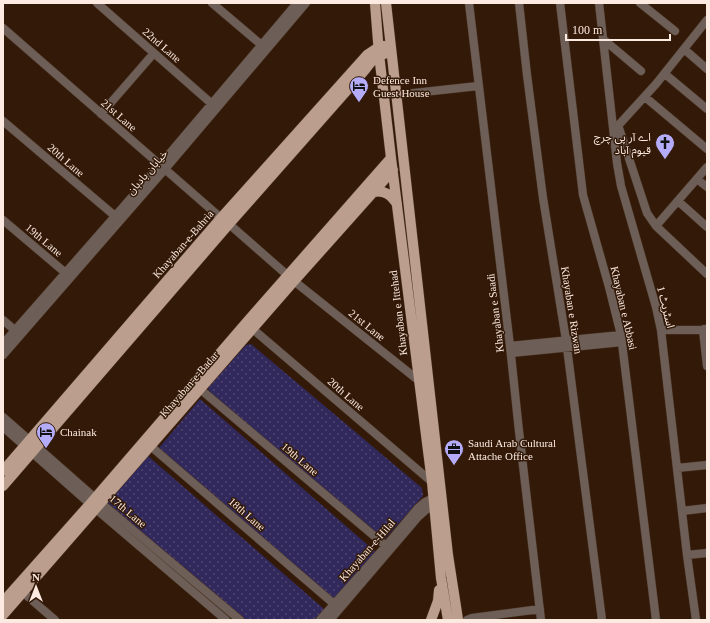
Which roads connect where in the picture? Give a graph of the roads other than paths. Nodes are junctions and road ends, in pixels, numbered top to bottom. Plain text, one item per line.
1 (97, 3) edge
2 (212, 3) edge
3 (297, 3) edge
4 (306, 3) edge
5 (375, 3) edge
6 (386, 3) edge
7 (469, 3) edge
8 (518, 3) edge
9 (560, 3) edge
10 (599, 3) edge
11 (640, 3) edge
12 (376, 16) junction
13 (705, 25) edge
14 (3, 28) edge
15 (675, 31) dead end
16 (603, 39) junction
17 (263, 47) junction
18 (391, 49) junction
19 (684, 50) junction
20 (154, 53) junction
21 (376, 53) junction
22 (361, 68) junction
23 (707, 69) edge
24 (641, 71) dead end
25 (665, 74) junction
26 (478, 86) junction
27 (396, 95) junction
28 (645, 96) junction
29 (212, 104) junction
30 (707, 109) edge
31 (101, 114) junction
32 (387, 120) junction
33 (3, 121) edge
34 (615, 128) junction
35 (707, 149) edge
36 (391, 158) junction
37 (162, 167) junction
38 (707, 167) edge
39 (393, 170) junction
40 (697, 179) junction
41 (707, 187) edge
42 (374, 192) junction
43 (678, 201) junction
44 (397, 204) junction
45 (115, 216) junction
46 (3, 220) edge
47 (225, 221) junction
48 (656, 226) junction
49 (707, 227) edge
50 (706, 269) edge
51 (68, 275) junction
52 (291, 278) junction
53 (3, 320) edge
54 (250, 326) junction
55 (705, 329) edge
56 (661, 330) junction
57 (18, 333) junction
58 (621, 338) junction
59 (3, 344) edge
60 (567, 344) junction
61 (510, 350) junction
62 (3, 355) edge
63 (707, 366) edge
64 (418, 380) junction
65 (200, 389) junction
66 (3, 417) edge
67 (3, 427) edge
68 (148, 444) junction
69 (30, 447) junction
70 (707, 464) edge
71 (677, 468) junction
72 (3, 471) edge
73 (432, 482) junction
74 (3, 486) edge
75 (95, 503) junction
76 (434, 503) junction
77 (707, 508) edge
78 (682, 511) junction
79 (386, 546) junction
80 (707, 553) edge
81 (687, 555) junction
82 (20, 590) junction
83 (3, 602) edge
84 (334, 604) junction
85 (540, 609) junction
86 (3, 615) edge
87 (443, 618) edge
88 (469, 619) edge
89 (55, 620) edge
90 (226, 620) edge
91 (240, 620) edge
92 (320, 620) edge
93 (330, 620) edge
94 (541, 620) edge
95 (602, 620) edge
96 (656, 620) edge
97 (696, 620) edge

1 - 20 street, 22nd Lane
2 - 17 street
3 - 17 street, خیابان بادبان
4 - 17 street, خیابان بادبان
5 - 12 main road, Khayaban e Ittehad
6 - 18 main road, Khayaban e Ittehad
7 - 26 street, Khayaban e Saadi
8 - 60 street, Khayaban e Rizwan
9 - 58 street, Khayaban e Abbasi
10 - 16 street, اسٹریٹ 1
11 - 15 street
12 - 21 main road, Khayaban e Ittehad
12 - 22 main road
13 - 19 street
14 - 31 street, 21st Lane
16 - 24 street
16 - 34 street, اسٹریٹ 1
17 - 29 street, خیابان بادبان
17 - 37 street, خیابان بادبان
18 - 21 main road
18 - 27 main road, Khayaban e Ittehad
19 - 23 street
19 - 25 street
20 - 29 street, 22nd Lane
20 - 31 street
21 - 22 main road, Khayaban-e-Bahria
21 - 32 main road, Khayaban e Ittehad
22 - 32 main road
22 - 47 main road, Khayaban-e-Bahria
25 - 28 street
25 - 30 street
26 - 27 street
26 - 61 street, Khayaban e Saadi
27 - 87 main road, Khayaban e Ittehad
28 - 34 street
28 - 35 street
29 - 37 street, خیابان بادبان
31 - 37 street, 21st Lane
32 - 36 main road, Khayaban e Ittehad
33 - 45 street, 20th Lane
34 - 48 street
34 - 56 street, اسٹریٹ 1
36 - 39 main road, Khayaban e Ittehad
36 - 52 main road, Khayaban-e-Badar
37 - 45 street, خیابان بادبان
37 - 47 street, 21st Lane
37 - 51 street, خیابان بادبان
38 - 40 street
39 - 42 main road, Khayaban-e-Badar
39 - 44 main road, Khayaban e Ittehad
40 - 41 street
40 - 43 street
42 - 44 main road
42 - 52 main road, Khayaban-e-Badar
43 - 48 street
43 - 49 street
44 - 64 main road, Khayaban e Ittehad
45 - 51 street, خیابان بادبان
46 - 51 street, 19th Lane
47 - 52 street, 21st Lane
47 - 69 main road, Khayaban-e-Bahria
48 - 50 street
51 - 57 street, خیابان بادبان
52 - 54 main road, Khayaban-e-Badar
52 - 64 street, 21st Lane
53 - 57 street
54 - 65 main road, Khayaban-e-Badar
54 - 68 main road, Khayaban-e-Badar
54 - 73 street, 20th Lane
55 - 56 street
55 - 63 street
56 - 71 street, اسٹریٹ 1
57 - 59 street, خیابان بادبان
57 - 62 street, خیابان بادبان
58 - 60 street
58 - 96 street, Khayaban e Abbasi
60 - 61 street
60 - 95 street, Khayaban e Rizwan
61 - 85 street, Khayaban e Saadi
64 - 73 main road, Khayaban e Ittehad
65 - 68 main road, Khayaban-e-Badar
65 - 79 street, 19th Lane
66 - 69 street, 17th Lane
67 - 69 street, 17th Lane
68 - 75 main road, Khayaban-e-Badar
68 - 84 street, 18th Lane
69 - 72 main road, Khayaban-e-Bahria
69 - 74 main road, Khayaban-e-Bahria
69 - 75 street, 17th Lane
70 - 71 street
71 - 78 street, اسٹریٹ 1
73 - 76 main road, Khayaban e Ittehad
75 - 82 main road, Khayaban-e-Badar
75 - 90 street, 17th Lane
75 - 91 street, 17th Lane
76 - 79 street, Khayaban-e-Hilal
76 - 87 main road, Khayaban e Ittehad
76 - 93 street
77 - 78 street
78 - 81 street, اسٹریٹ 1
79 - 84 street, Khayaban-e-Hilal
80 - 81 street
81 - 97 street, اسٹریٹ 1
82 - 83 main road, Khayaban-e-Badar
82 - 86 main road, Khayaban-e-Badar
82 - 89 street
84 - 92 street, Khayaban-e-Hilal
85 - 88 street
85 - 94 street, Khayaban e Saadi
87 - 88 street

